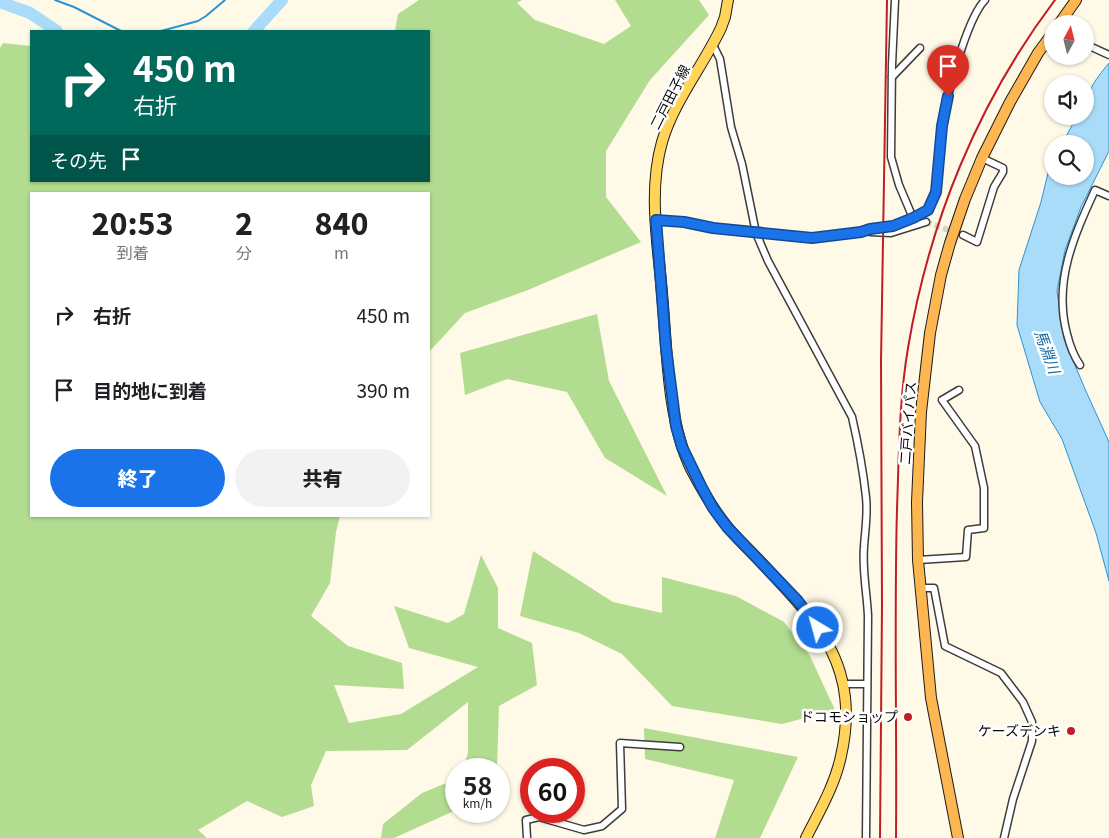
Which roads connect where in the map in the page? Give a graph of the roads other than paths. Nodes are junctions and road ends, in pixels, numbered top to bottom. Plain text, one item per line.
1 (728, 0) edge
2 (895, 0) edge
3 (985, 0) edge
4 (1076, 0) edge
5 (1066, 15) edge
6 (713, 45) junction
7 (1044, 45) edge
8 (920, 48) dead end
9 (1094, 48) edge
10 (1109, 55) edge
11 (892, 77) junction
12 (982, 158) junction
13 (1109, 196) edge
14 (913, 218) junction
15 (656, 220) junction
16 (926, 222) tunnel mouth
17 (756, 232) junction
18 (861, 232) junction
19 (963, 235) tunnel mouth
20 (1080, 365) dead end
21 (959, 390) dead end
22 (918, 560) junction
23 (921, 588) junction
24 (843, 684) junction
25 (867, 684) junction
26 (680, 747) dead end
27 (527, 838) edge
28 (806, 838) edge
29 (866, 838) edge
30 (958, 838) edge
31 (1004, 838) edge

1 - 6 main road, 二戸田子線
2 - 11 street
3 - 14 street
4 - 5 highway
6 - 15 main road, 二戸田子線
6 - 17 street
7 - 12 highway, 二戸バイパス
8 - 11 street
9 - 10 street
11 - 14 street
12 - 19 street
12 - 22 highway, 二戸バイパス
13 - 20 street
14 - 18 street
15 - 17 street
15 - 24 main road, 二戸田子線
16 - 18 street
17 - 18 street
17 - 25 street
21 - 22 street
22 - 23 highway, 二戸バイパス
23 - 30 highway, 二戸バイパス
23 - 31 street
24 - 25 street
24 - 28 main road, 二戸田子線
25 - 29 street
26 - 27 street

